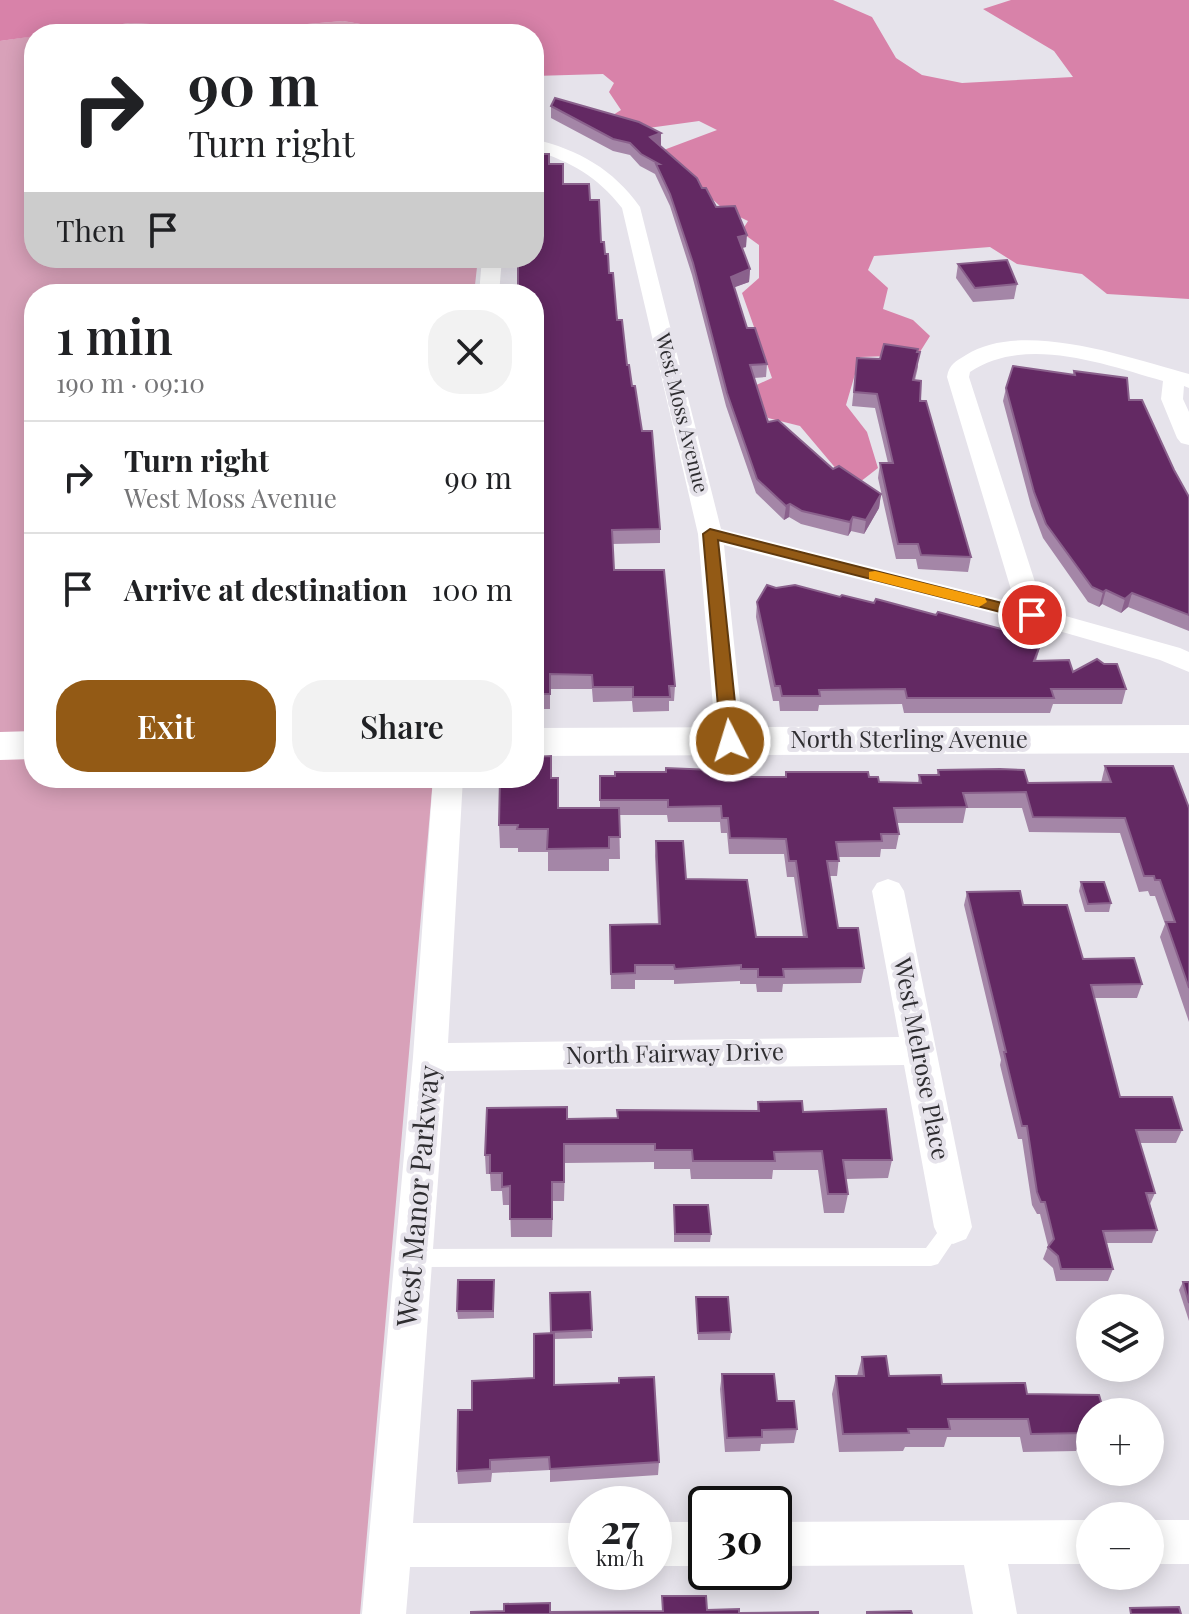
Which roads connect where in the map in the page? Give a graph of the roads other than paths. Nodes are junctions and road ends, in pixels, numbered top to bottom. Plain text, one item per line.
1 (544, 147) edge
2 (1182, 379) edge
3 (1189, 438) edge
4 (710, 534) junction
5 (1032, 615) junction
6 (1189, 663) edge
7 (1189, 739) edge
8 (730, 741) junction
9 (544, 742) edge
10 (24, 745) edge
11 (0, 746) edge
12 (447, 788) edge
13 (888, 891) dead end
14 (919, 1051) junction
15 (430, 1057) junction
16 (953, 1227) joint
17 (413, 1258) junction
18 (1076, 1542) edge
19 (1164, 1542) edge
20 (1189, 1542) edge
21 (982, 1543) junction
22 (792, 1544) edge
23 (389, 1545) junction
24 (568, 1545) edge
25 (384, 1614) edge
26 (995, 1614) edge

1 - 4 street, West Moss Avenue
2 - 3 street
2 - 5 street
4 - 5 street
4 - 8 street
5 - 6 street
7 - 8 street, North Sterling Avenue
8 - 9 street, North Sterling Avenue
10 - 11 street
12 - 15 street, West Manor Parkway
13 - 14 street, West Melrose Place
14 - 15 street, North Fairway Drive
14 - 16 street, West Melrose Place
15 - 17 street, West Manor Parkway
16 - 17 lane
17 - 23 street, West Manor Parkway
18 - 21 street
19 - 20 street
21 - 22 street
21 - 26 street
23 - 24 street
23 - 25 street, West Manor Parkway

